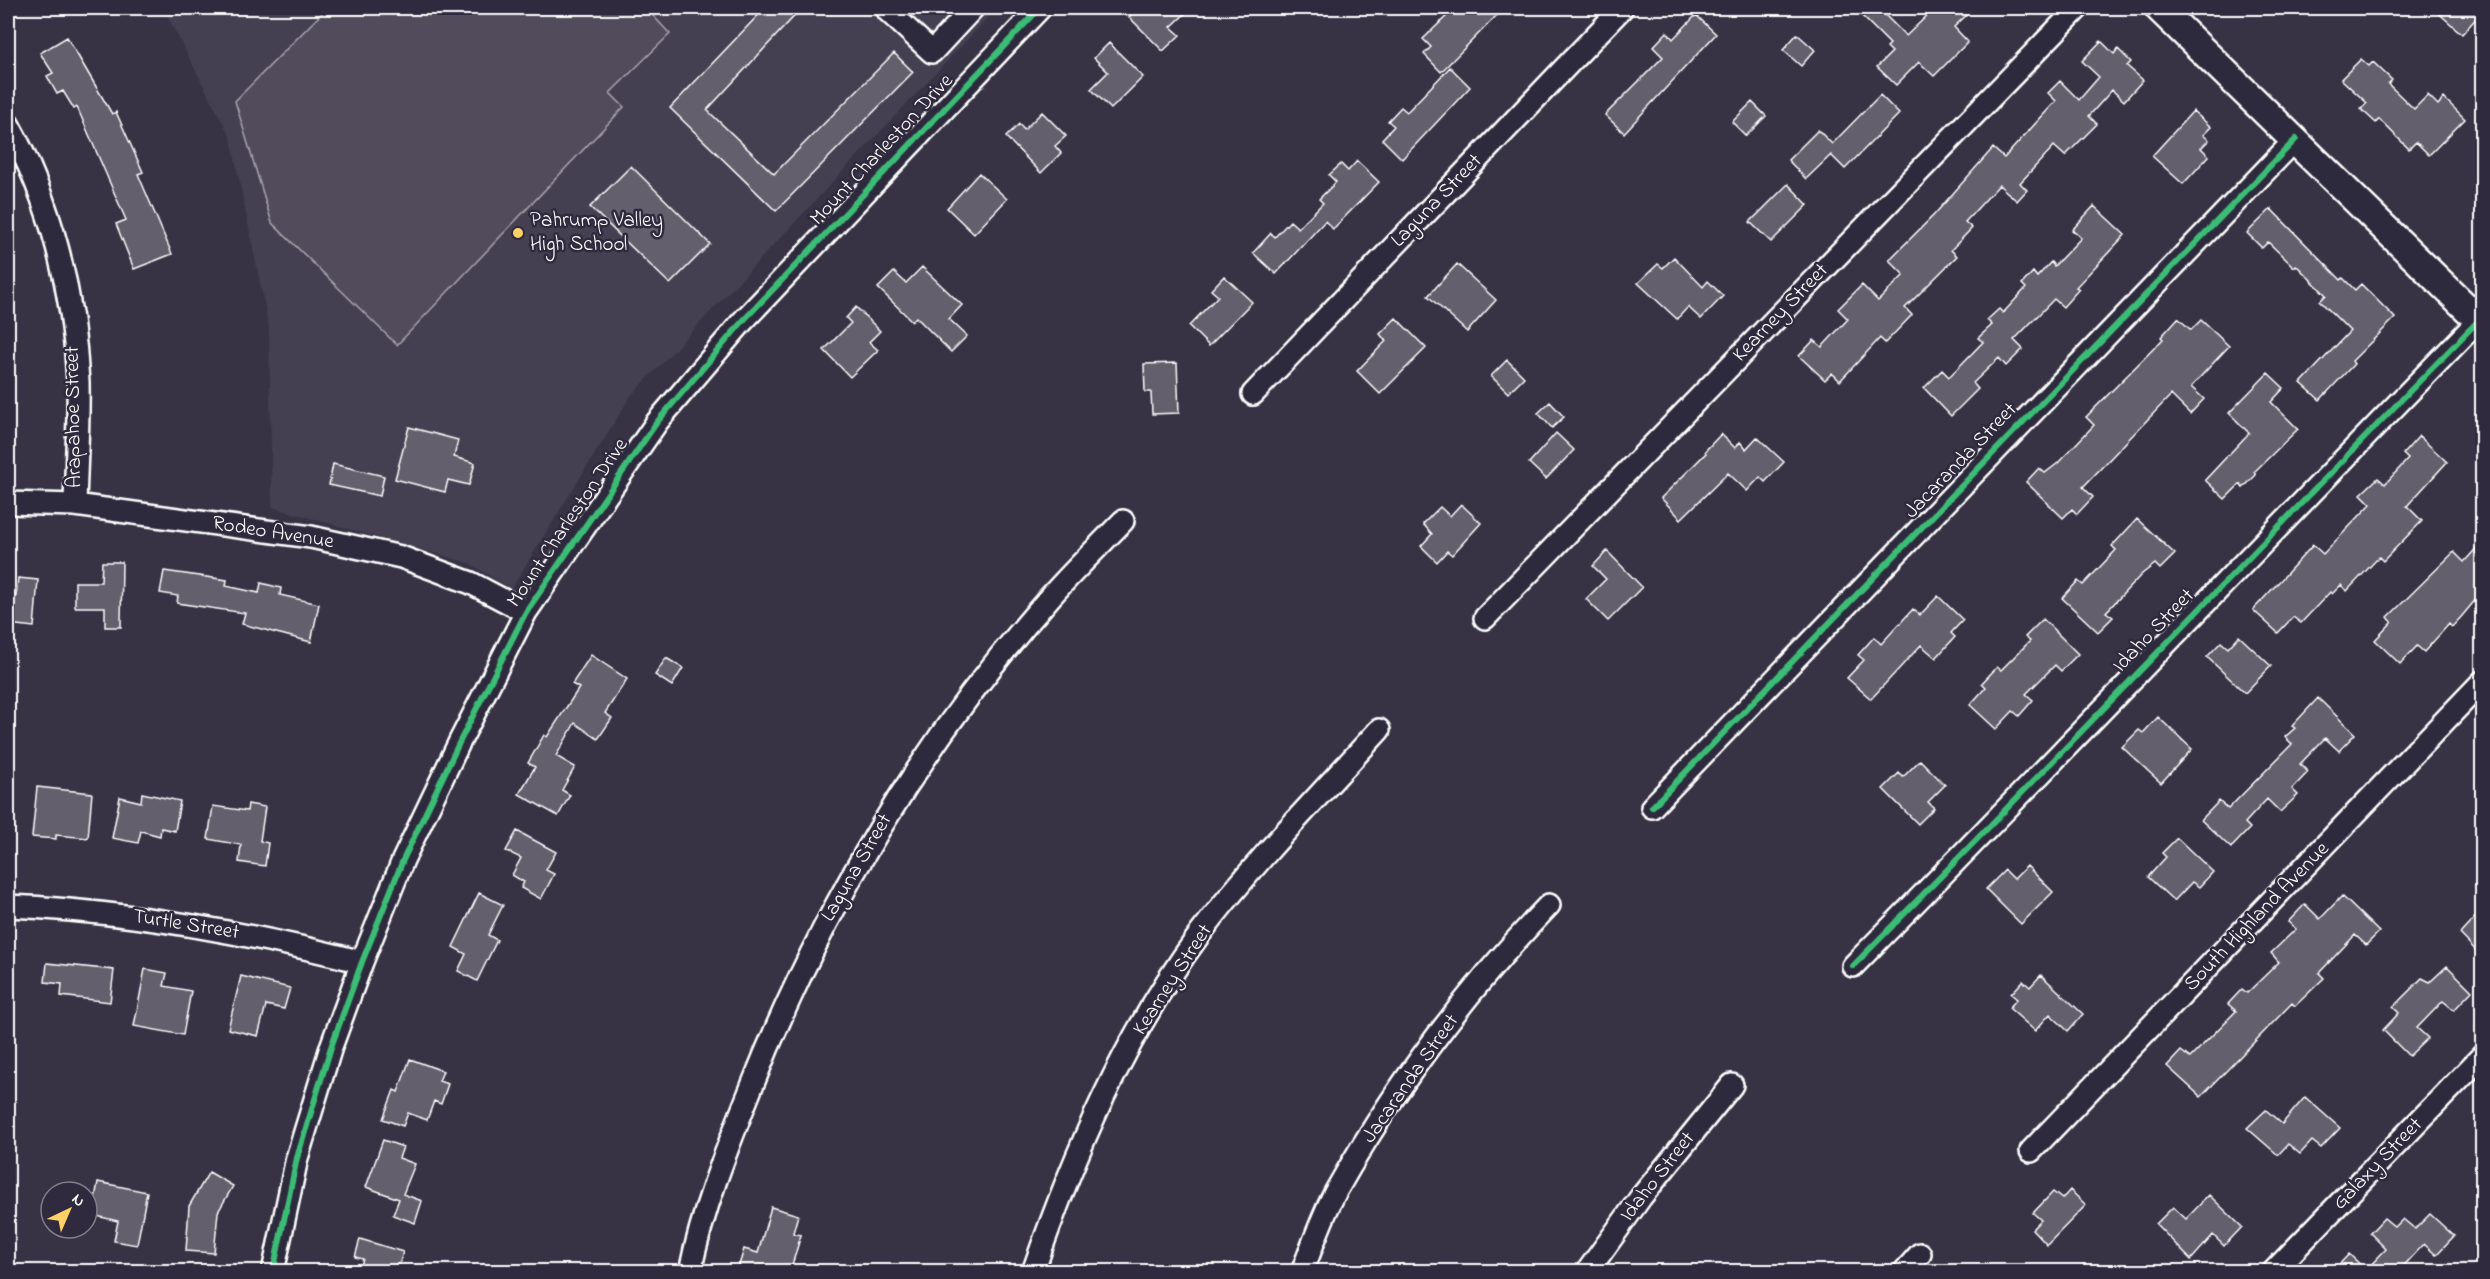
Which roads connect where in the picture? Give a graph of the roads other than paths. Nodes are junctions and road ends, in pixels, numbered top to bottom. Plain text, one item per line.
1 (973, 8) edge
2 (1040, 8) edge
3 (1622, 8) edge
4 (2078, 8) edge
5 (2159, 8) edge
6 (888, 9) edge
7 (8, 124) edge
8 (2296, 139) junction
9 (2481, 321) edge
10 (1253, 394) dead end
11 (8, 503) edge
12 (75, 505) junction
13 (1123, 521) dead end
14 (526, 612) junction
15 (1485, 618) dead end
16 (2482, 682) edge
17 (1379, 730) dead end
18 (1652, 807) dead end
19 (1549, 905) dead end
20 (8, 906) edge
21 (362, 962) junction
22 (1853, 966) dead end
23 (2482, 1056) edge
24 (1732, 1085) dead end
25 (2031, 1152) dead end
26 (1920, 1254) dead end
27 (273, 1272) edge
28 (690, 1272) edge
29 (1033, 1272) edge
30 (1302, 1272) edge
31 (1587, 1272) edge
32 (1904, 1272) edge
33 (2273, 1272) edge

1 - 6 street
2 - 14 street, Mount Charleston Drive
3 - 10 street, Laguna Street
4 - 15 street, Kearney Street
5 - 8 main road
7 - 12 street, Arapahoe Street
8 - 9 main road
8 - 18 street, Jacaranda Street
9 - 22 street, Idaho Street
11 - 12 street, Rodeo Avenue
12 - 14 street, Rodeo Avenue
13 - 28 street, Laguna Street
14 - 21 street, Mount Charleston Drive
16 - 25 street, South Highland Avenue
17 - 29 street, Kearney Street
19 - 30 street, Jacaranda Street
20 - 21 street, Turtle Street
21 - 27 street, Mount Charleston Drive
23 - 33 street, Galaxy Street
24 - 31 street, Idaho Street
26 - 32 street

